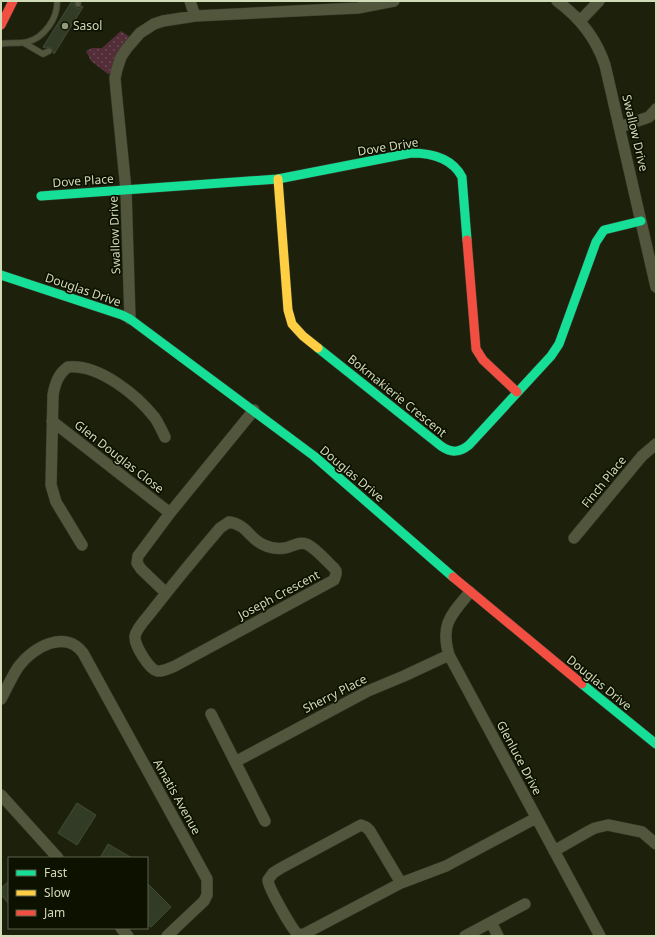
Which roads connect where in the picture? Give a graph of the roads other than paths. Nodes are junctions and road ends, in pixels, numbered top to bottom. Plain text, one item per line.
1 (14, 1) edge
2 (57, 1) edge
3 (190, 1) edge
4 (394, 1) edge
5 (556, 1) edge
6 (599, 1) edge
7 (194, 16) junction
8 (580, 21) junction
9 (1, 25) edge
10 (24, 42) junction
11 (1, 44) edge
12 (49, 51) dead end
13 (656, 109) edge
14 (620, 127) junction
15 (278, 179) junction
16 (126, 190) junction
17 (41, 196) dead end
18 (641, 221) junction
19 (654, 269) edge
20 (1, 275) edge
21 (656, 287) edge
22 (130, 319) junction
23 (517, 392) junction
24 (254, 410) junction
25 (52, 421) junction
26 (165, 437) dead end
27 (656, 444) edge
28 (170, 513) junction
29 (574, 538) dead end
30 (82, 545) dead end
31 (470, 592) junction
32 (166, 593) junction
33 (448, 655) junction
34 (1, 699) edge
35 (211, 714) dead end
36 (656, 744) edge
37 (235, 762) junction
38 (1, 795) edge
39 (536, 818) junction
40 (265, 821) dead end
41 (656, 844) edge
42 (554, 851) junction
43 (57, 857) edge
44 (401, 883) junction
45 (525, 904) dead end
46 (491, 922) junction
47 (167, 936) edge
48 (465, 936) edge
49 (498, 936) edge
50 (600, 936) edge

1 - 9 street
2 - 10 lane
3 - 7 street
4 - 7 street, Swallow Drive
5 - 8 street, Swallow Drive
6 - 8 street
7 - 16 street, Swallow Drive
8 - 14 street, Swallow Drive
10 - 11 lane
10 - 12 lane
13 - 14 street
14 - 18 street, Swallow Drive
15 - 16 street, Dove Drive
15 - 23 street, Dove Drive
15 - 23 street, Bokmakierie Crescent
16 - 17 street, Dove Place
16 - 22 street, Swallow Drive
18 - 19 street, Swallow Drive
18 - 23 street, Bokmakierie Crescent
19 - 21 street, Swallow Drive
20 - 22 street, Douglas Drive
22 - 24 street, Douglas Drive
24 - 28 street
24 - 31 street, Douglas Drive
25 - 26 street
25 - 28 street, Glen Douglas Close
25 - 30 street
27 - 29 street, Finch Place
28 - 32 street
31 - 33 street, Glenluce Drive
31 - 36 street, Douglas Drive
32 - 32 street, Joseph Crescent
33 - 37 street, Sherry Place
33 - 39 street, Glenluce Drive
34 - 47 street, Amatis Avenue
35 - 37 street
37 - 40 street
38 - 43 street
39 - 42 street, Glenluce Drive
39 - 44 street
41 - 42 street
42 - 50 street, Glenluce Drive
44 - 44 street
45 - 46 street
46 - 48 street
46 - 49 street

